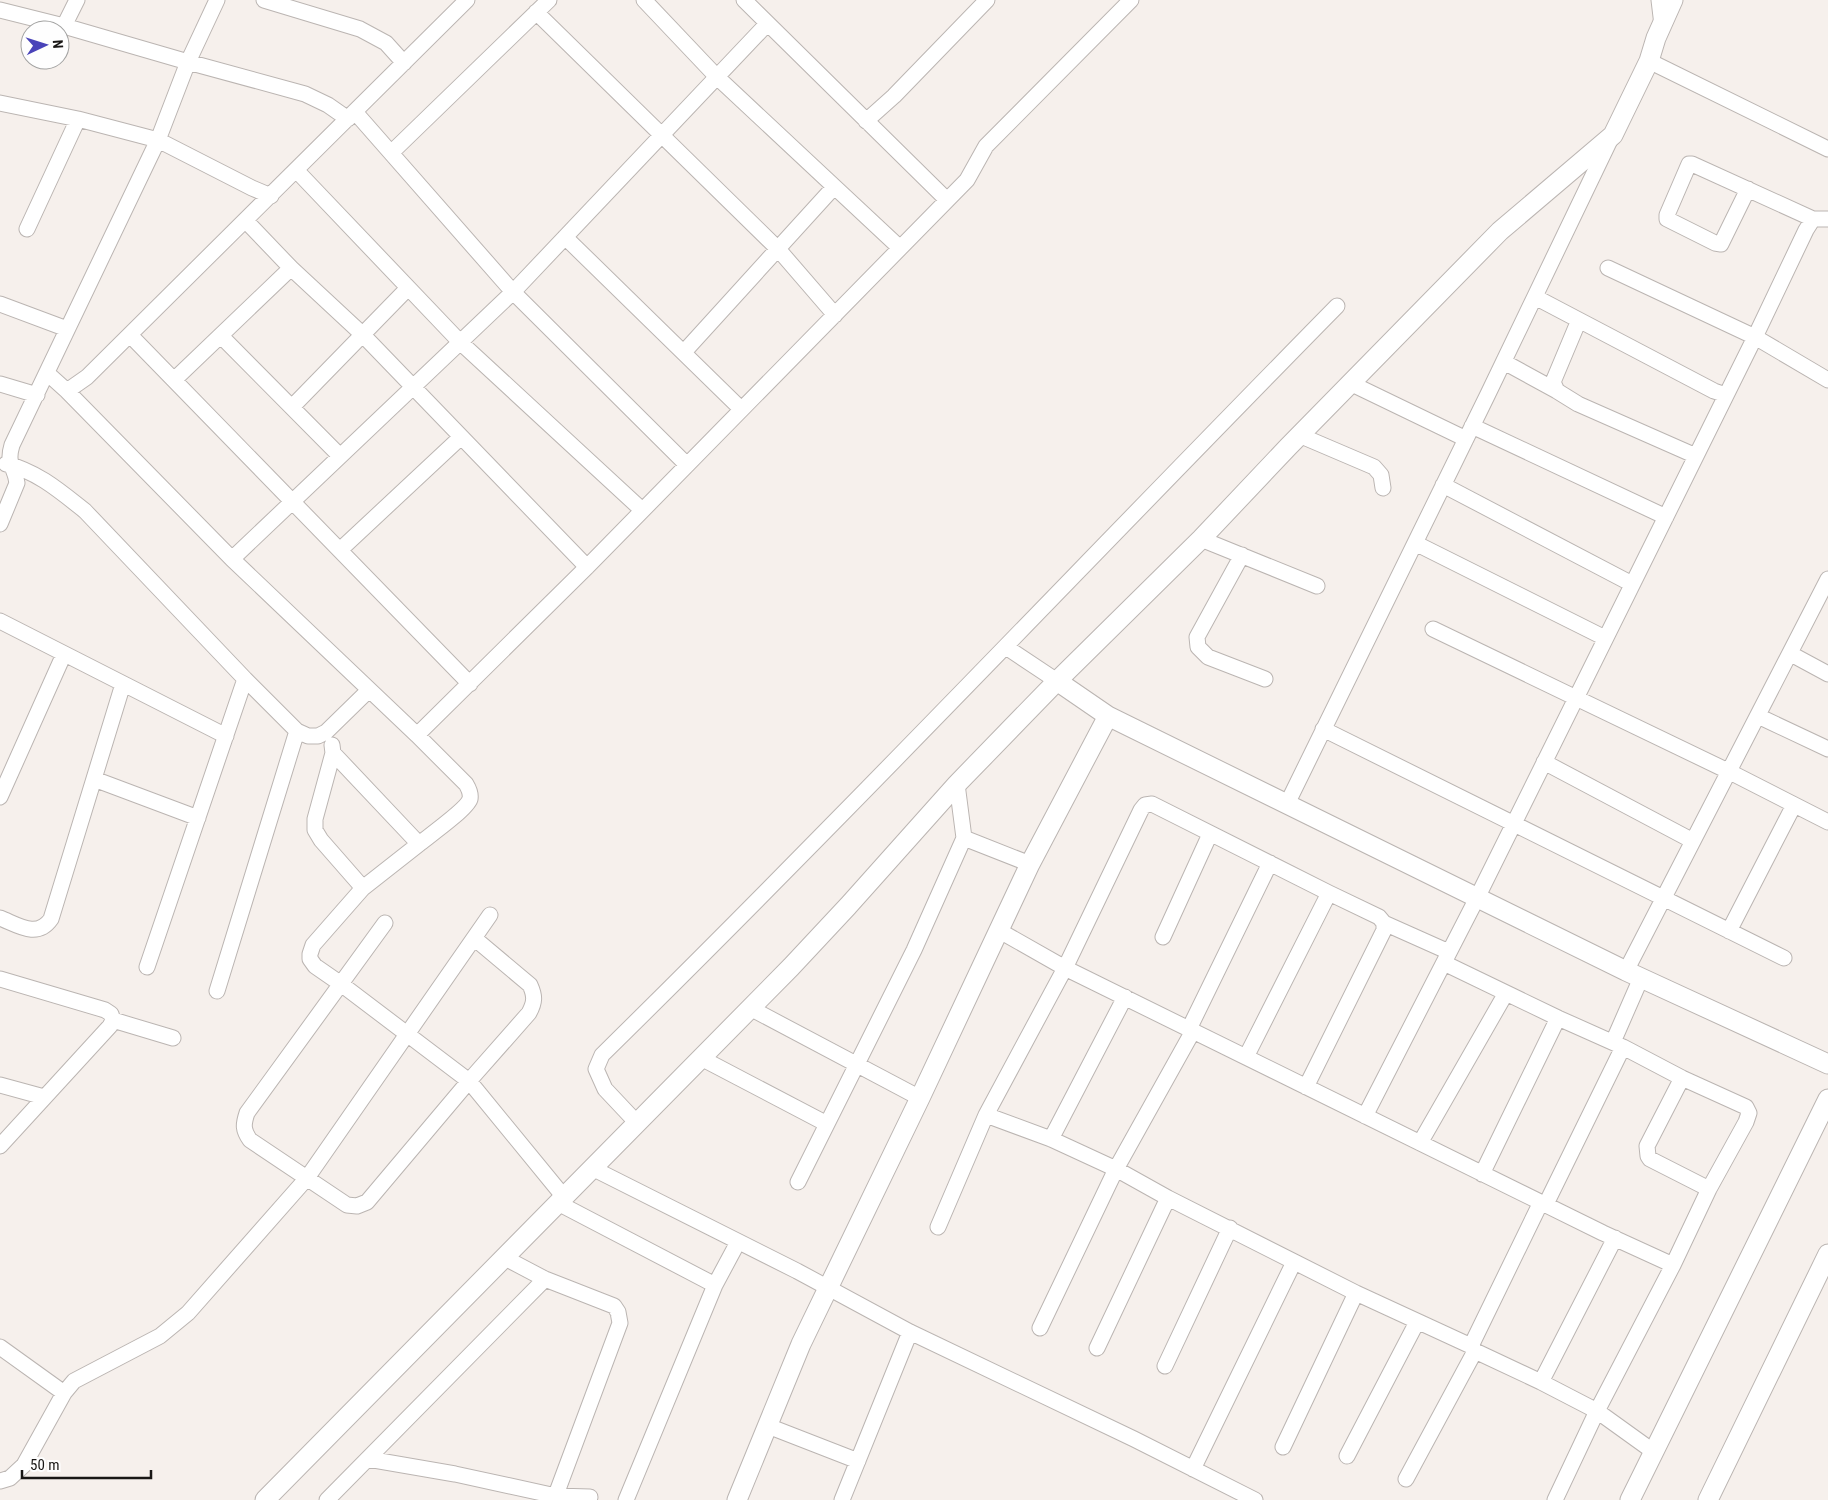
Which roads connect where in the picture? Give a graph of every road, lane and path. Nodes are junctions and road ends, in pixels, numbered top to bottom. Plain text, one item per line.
1 (77, 0) edge
2 (217, 0) edge
3 (264, 0) edge
4 (468, 0) edge
5 (549, 0) edge
6 (644, 0) edge
7 (744, 0) edge
8 (987, 0) edge
9 (1131, 0) edge
10 (1659, 0) edge
11 (1673, 0) edge
12 (0, 10) edge
13 (536, 12) junction
14 (40, 20) edge
15 (67, 20) edge
16 (767, 24) junction
17 (1662, 25) junction
18 (70, 28) edge
19 (1649, 61) junction
20 (188, 62) junction
21 (404, 63) junction
22 (717, 77) junction
23 (0, 105) edge
24 (352, 116) junction
25 (78, 119) junction
26 (866, 120) junction
27 (662, 135) junction
28 (1613, 135) junction
29 (158, 140) junction
30 (1828, 149) edge
31 (391, 153) junction
32 (296, 171) junction
33 (834, 187) junction
34 (1748, 189) junction
35 (272, 196) junction
36 (947, 200) junction
37 (1820, 219) edge
38 (246, 221) junction
39 (27, 230) dead end
40 (565, 237) junction
41 (900, 248) junction
42 (778, 249) junction
43 (291, 268) junction
44 (1608, 268) dead end
45 (408, 288) junction
46 (513, 292) junction
47 (1535, 297) junction
48 (0, 304) edge
49 (1337, 306) dead end
50 (835, 315) junction
51 (1579, 320) junction
52 (66, 329) junction
53 (362, 334) junction
54 (130, 335) junction
55 (221, 336) junction
56 (1755, 337) junction
57 (460, 342) junction
58 (684, 352) junction
59 (1504, 362) junction
60 (47, 372) junction
61 (174, 380) junction
62 (1828, 380) edge
63 (0, 384) edge
64 (1350, 384) junction
65 (412, 388) junction
66 (67, 390) junction
67 (1557, 391) junction
68 (37, 395) junction
69 (1726, 395) junction
70 (292, 408) junction
71 (741, 409) junction
72 (1469, 432) junction
73 (1299, 435) junction
74 (461, 437) junction
75 (340, 456) junction
76 (1696, 456) junction
77 (5, 464) edge
78 (686, 464) junction
79 (1443, 485) junction
80 (1383, 488) dead end
81 (293, 502) junction
82 (642, 510) junction
83 (1666, 517) junction
84 (0, 524) edge
85 (1201, 539) junction
86 (1415, 543) junction
87 (340, 550) junction
88 (1242, 556) junction
89 (232, 559) junction
90 (587, 567) junction
91 (1828, 579) edge
92 (1632, 584) junction
93 (1317, 586) dead end
94 (1824, 598) edge
95 (0, 621) edge
96 (1433, 629) dead end
97 (1606, 638) junction
98 (1006, 647) junction
99 (64, 654) junction
100 (1791, 654) junction
101 (1828, 674) edge
102 (245, 679) junction
103 (1265, 679) dead end
104 (1057, 681) junction
105 (123, 684) junction
106 (470, 684) junction
107 (368, 691) junction
108 (1576, 698) junction
109 (1108, 716) junction
110 (1758, 716) junction
111 (1323, 729) junction
112 (297, 731) junction
113 (326, 732) junction
114 (226, 736) junction
115 (417, 736) junction
116 (1828, 749) edge
117 (334, 753) junction
118 (1544, 762) junction
119 (1730, 772) junction
120 (94, 779) junction
121 (957, 784) junction
122 (0, 797) edge
123 (1287, 804) junction
124 (1794, 805) junction
125 (198, 818) junction
126 (1828, 822) edge
127 (1513, 824) junction
128 (1210, 834) junction
129 (964, 838) junction
130 (1694, 841) junction
131 (419, 844) junction
132 (1270, 863) junction
133 (1030, 864) junction
134 (363, 888) junction
135 (1329, 893) junction
136 (1477, 898) junction
137 (1664, 898) junction
138 (490, 915) dead end
139 (0, 918) edge
140 (385, 923) dead end
141 (1384, 923) junction
142 (998, 930) junction
143 (1729, 930) junction
144 (1163, 937) dead end
145 (474, 938) junction
146 (1446, 958) junction
147 (1784, 958) dead end
148 (147, 967) dead end
149 (1065, 968) junction
150 (1634, 974) junction
151 (0, 979) edge
152 (341, 984) junction
153 (217, 991) dead end
154 (1506, 993) junction
155 (1125, 997) junction
156 (750, 1008) junction
157 (1558, 1018) junction
158 (113, 1020) junction
159 (1191, 1030) junction
160 (408, 1034) junction
161 (173, 1038) dead end
162 (1618, 1045) junction
163 (1246, 1057) junction
164 (701, 1058) junction
165 (1828, 1064) edge
166 (857, 1065) junction
167 (1682, 1078) junction
168 (469, 1082) junction
169 (0, 1085) edge
170 (1306, 1087) junction
171 (44, 1097) junction
172 (920, 1098) junction
173 (1828, 1099) edge
174 (986, 1115) junction
175 (1365, 1116) junction
176 (637, 1123) junction
177 (827, 1124) junction
178 (1051, 1139) junction
179 (1420, 1143) junction
180 (0, 1146) edge
181 (592, 1168) junction
182 (1116, 1169) junction
183 (1482, 1174) junction
184 (307, 1178) junction
185 (798, 1182) dead end
186 (1709, 1189) junction
187 (1168, 1198) junction
188 (561, 1200) junction
189 (1543, 1203) junction
190 (938, 1227) dead end
191 (1230, 1228) junction
192 (1615, 1238) junction
193 (738, 1242) junction
194 (1828, 1254) edge
195 (505, 1258) junction
196 (1294, 1262) junction
197 (1673, 1264) junction
198 (545, 1279) junction
199 (715, 1285) junction
200 (828, 1288) junction
201 (1356, 1293) junction
202 (1417, 1322) junction
203 (1040, 1328) dead end
204 (910, 1332) junction
205 (0, 1347) edge
206 (1097, 1348) dead end
207 (1473, 1349) junction
208 (1165, 1366) dead end
209 (1541, 1382) junction
210 (64, 1394) junction
211 (1597, 1412) junction
212 (768, 1426) junction
213 (1283, 1447) dead end
214 (1654, 1452) junction
215 (1347, 1456) dead end
216 (368, 1459) junction
217 (858, 1461) junction
218 (1193, 1469) junction
219 (1406, 1479) dead end
220 (0, 1481) edge
221 (590, 1497) dead end
222 (555, 1498) edge
223 (265, 1500) edge
224 (327, 1500) edge
225 (626, 1500) edge
226 (737, 1500) edge
227 (842, 1500) edge
228 (1255, 1500) edge
229 (1555, 1500) edge
230 (1630, 1500) edge
231 (1708, 1500) edge

1 - 15 street
2 - 20 street
3 - 21 street
4 - 21 street
5 - 13 street
6 - 22 street
7 - 16 street
8 - 26 street
9 - 36 street
10 - 17 street
11 - 17 street
12 - 14 street
13 - 27 street
13 - 31 street
16 - 22 street
16 - 26 street
17 - 19 street
18 - 20 street
19 - 28 street
19 - 30 street
20 - 24 street
20 - 29 street
21 - 24 street
22 - 27 street
22 - 33 street
23 - 25 street
24 - 31 street
24 - 32 street
25 - 29 street
25 - 39 street
26 - 36 street
27 - 40 street
27 - 42 street
28 - 47 street
28 - 64 street
29 - 35 street
29 - 52 street
31 - 46 street
32 - 35 street
32 - 45 street
33 - 41 street
33 - 42 street
34 - 34 street
34 - 37 street
35 - 38 street
36 - 41 street
37 - 56 street
38 - 43 street
38 - 54 street
40 - 46 street
40 - 58 street
41 - 50 street
42 - 50 street
42 - 58 street
43 - 53 street
43 - 55 street
44 - 56 street
45 - 53 street
45 - 57 street
46 - 57 street
46 - 78 street
47 - 51 street
47 - 59 street
48 - 52 street
49 - 98 street
50 - 71 street
51 - 67 street
51 - 69 street
52 - 60 street
53 - 65 street
53 - 70 street
54 - 61 street
54 - 66 street
55 - 61 street
55 - 70 street
56 - 62 street
56 - 69 street
57 - 65 street
57 - 82 street
58 - 71 street
59 - 67 street
59 - 72 street
60 - 66 street
60 - 68 street
61 - 81 street
63 - 68 street
64 - 72 street
64 - 73 street
65 - 74 street
65 - 75 street
66 - 89 street
67 - 76 street
68 - 77 street
69 - 76 street
70 - 75 street
71 - 78 street
72 - 79 street
72 - 83 street
73 - 80 street
73 - 85 street
74 - 87 street
74 - 90 street
75 - 81 street
76 - 83 street
77 - 84 street
77 - 102 street
78 - 82 street
79 - 86 street
79 - 92 street
81 - 87 street
81 - 89 street
82 - 90 street
83 - 92 street
85 - 88 street
85 - 104 street
86 - 97 street
86 - 111 street
87 - 106 street
88 - 93 street
88 - 103 street
89 - 107 street
90 - 106 street
91 - 94 street
92 - 97 street
94 - 100 street
95 - 99 street
96 - 108 street
97 - 108 street
98 - 104 street
98 - 176 street
99 - 105 street
99 - 122 street
100 - 101 street
100 - 110 street
102 - 112 street
102 - 114 street
104 - 109 street
104 - 121 street
105 - 114 street
105 - 120 street
106 - 115 street
107 - 113 street
107 - 115 street
108 - 118 street
108 - 119 street
109 - 123 street
109 - 133 street
110 - 116 street
110 - 119 street
111 - 123 street
111 - 127 street
112 - 113 street
112 - 153 street
113 - 117 street
114 - 125 street
115 - 131 street
117 - 131 street
117 - 134 street
118 - 127 street
118 - 130 street
119 - 124 street
119 - 130 street
120 - 125 street
120 - 139 street
121 - 129 street
121 - 156 street
123 - 136 street
124 - 126 street
124 - 143 street
125 - 148 street
127 - 136 street
127 - 137 street
128 - 132 street
128 - 144 street
128 - 149 street
129 - 133 street
129 - 166 street
130 - 137 street
131 - 134 street
132 - 135 street
132 - 159 street
133 - 142 street
134 - 152 street
135 - 141 street
135 - 163 street
136 - 146 street
136 - 150 street
137 - 143 street
137 - 150 street
138 - 145 street
140 - 152 street
141 - 146 street
141 - 170 street
142 - 149 street
142 - 172 street
143 - 147 street
145 - 160 street
145 - 168 street
146 - 154 street
146 - 175 street
149 - 155 street
149 - 174 street
150 - 162 street
150 - 165 street
151 - 158 street
152 - 160 street
152 - 184 street
154 - 157 street
154 - 179 street
155 - 159 street
155 - 178 street
156 - 164 street
156 - 166 street
157 - 162 street
157 - 183 street
158 - 161 street
158 - 171 street
159 - 163 street
159 - 182 street
160 - 168 street
160 - 184 street
162 - 167 street
162 - 189 street
163 - 170 street
164 - 176 street
164 - 177 street
166 - 172 street
166 - 177 street
167 - 186 street
167 - 186 street
168 - 184 street
168 - 188 street
169 - 171 street
170 - 175 street
171 - 180 street
172 - 200 street
173 - 214 street
174 - 178 street
174 - 190 street
175 - 179 street
176 - 181 street
177 - 185 street
178 - 182 street
179 - 183 street
181 - 188 street
181 - 193 street
182 - 187 street
182 - 203 street
183 - 189 street
184 - 210 street
186 - 197 street
187 - 191 street
187 - 206 street
188 - 195 street
188 - 199 street
189 - 192 street
189 - 207 street
191 - 196 street
191 - 208 street
192 - 197 street
192 - 209 street
193 - 199 street
193 - 200 street
194 - 231 street
195 - 198 street
195 - 223 street
196 - 201 street
196 - 218 street
197 - 211 street
198 - 216 street
198 - 222 street
199 - 225 street
200 - 204 street
200 - 212 street
201 - 202 street
201 - 213 street
202 - 207 street
202 - 215 street
204 - 217 street
204 - 218 street
205 - 210 street
207 - 209 street
207 - 219 street
209 - 211 street
210 - 220 street
211 - 214 street
211 - 229 street
212 - 217 street
212 - 226 street
214 - 230 street
216 - 222 street
216 - 224 street
217 - 227 street
218 - 228 street
221 - 222 street

